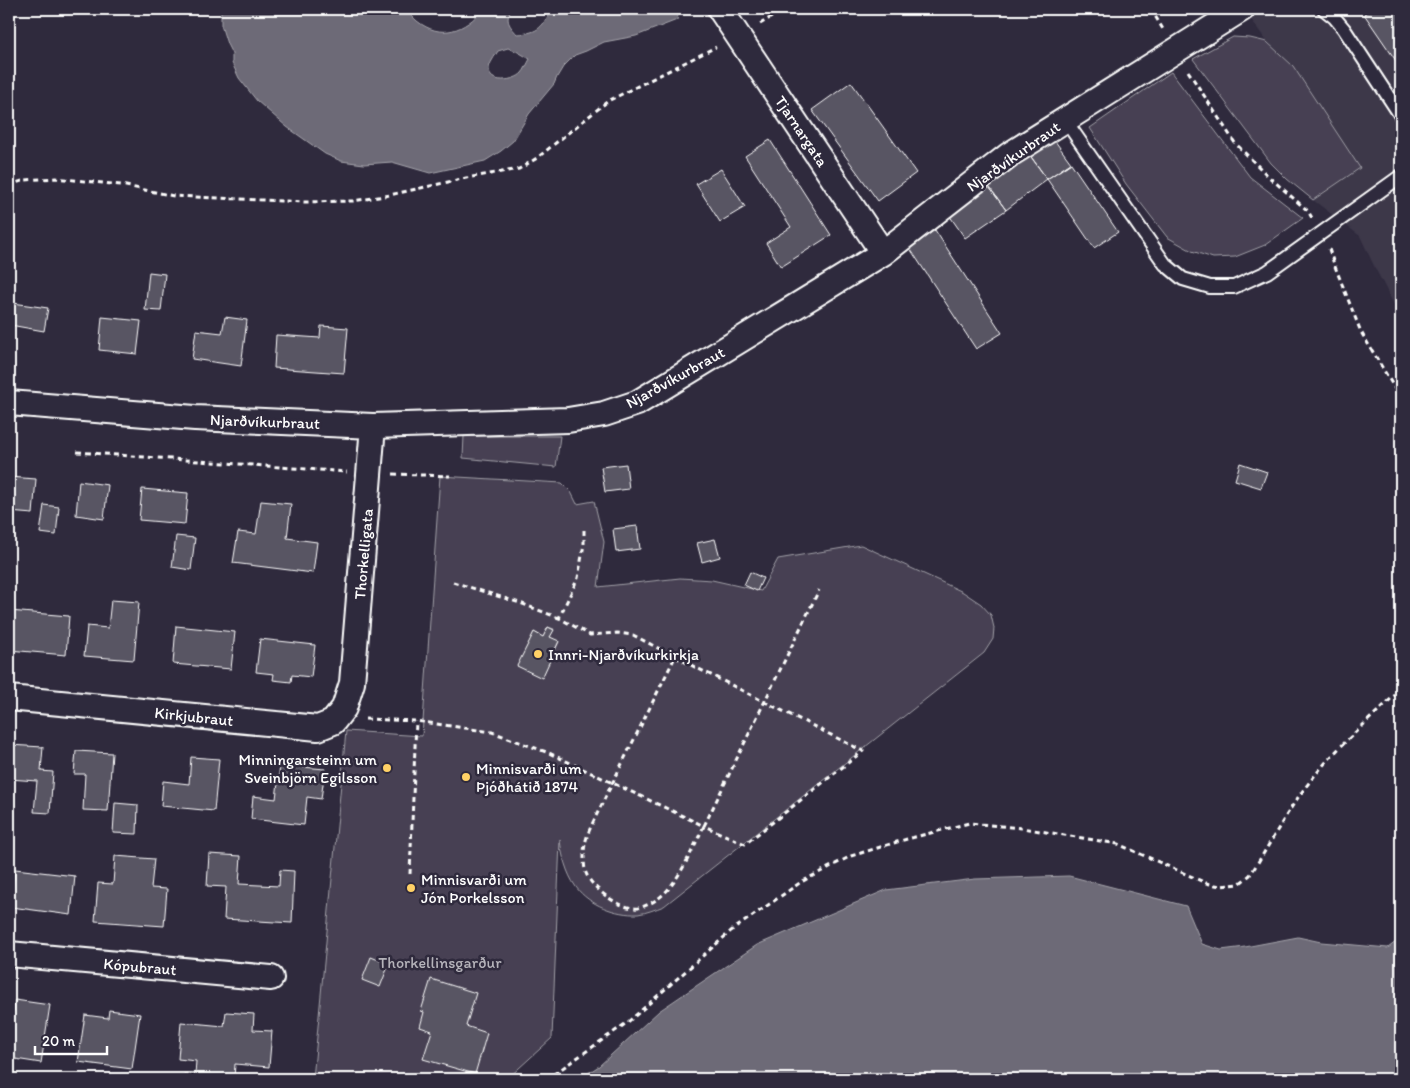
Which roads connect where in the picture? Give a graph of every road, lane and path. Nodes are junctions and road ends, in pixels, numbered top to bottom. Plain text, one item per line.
1 (720, 9) edge
2 (785, 9) edge
3 (1150, 9) edge
4 (1242, 9) edge
5 (1324, 9) edge
6 (739, 37) junction
7 (1175, 51) junction
8 (1401, 116) edge
9 (1065, 120) junction
10 (1401, 176) edge
11 (9, 184) edge
12 (1321, 234) junction
13 (883, 253) junction
14 (1401, 396) edge
15 (9, 403) edge
16 (373, 426) junction
17 (77, 452) dead end
18 (369, 474) junction
19 (450, 476) dead end
20 (584, 530) dead end
21 (453, 582) dead end
22 (819, 590) dead end
23 (558, 618) junction
24 (675, 658) junction
25 (1401, 687) edge
26 (9, 698) edge
27 (764, 703) junction
28 (416, 721) junction
29 (332, 722) junction
30 (612, 783) junction
31 (704, 826) junction
32 (410, 874) dead end
33 (9, 954) edge
34 (271, 978) dead end
35 (547, 1079) edge

1 - 6 street, Tjarnargata
2 - 6 path
3 - 7 path
4 - 7 street, Njarðvíkurbraut
5 - 8 lane
6 - 11 path
6 - 13 street, Tjarnargata
7 - 9 street, Njarðvíkurbraut
7 - 12 path
9 - 12 lane
9 - 13 street, Njarðvíkurbraut
10 - 12 lane
12 - 14 path
13 - 16 street, Njarðvíkurbraut
15 - 16 street, Njarðvíkurbraut
16 - 18 street, Thorkelligata
17 - 18 path
18 - 19 path
18 - 29 street, Thorkelligata
20 - 23 path
21 - 23 path
22 - 27 path
23 - 24 path
24 - 27 path
24 - 30 path
25 - 35 path
26 - 29 street, Kirkjubraut
27 - 31 path
27 - 31 path
28 - 29 path
28 - 30 path
28 - 32 path
30 - 31 path
30 - 31 path
33 - 34 street, Kópubraut

